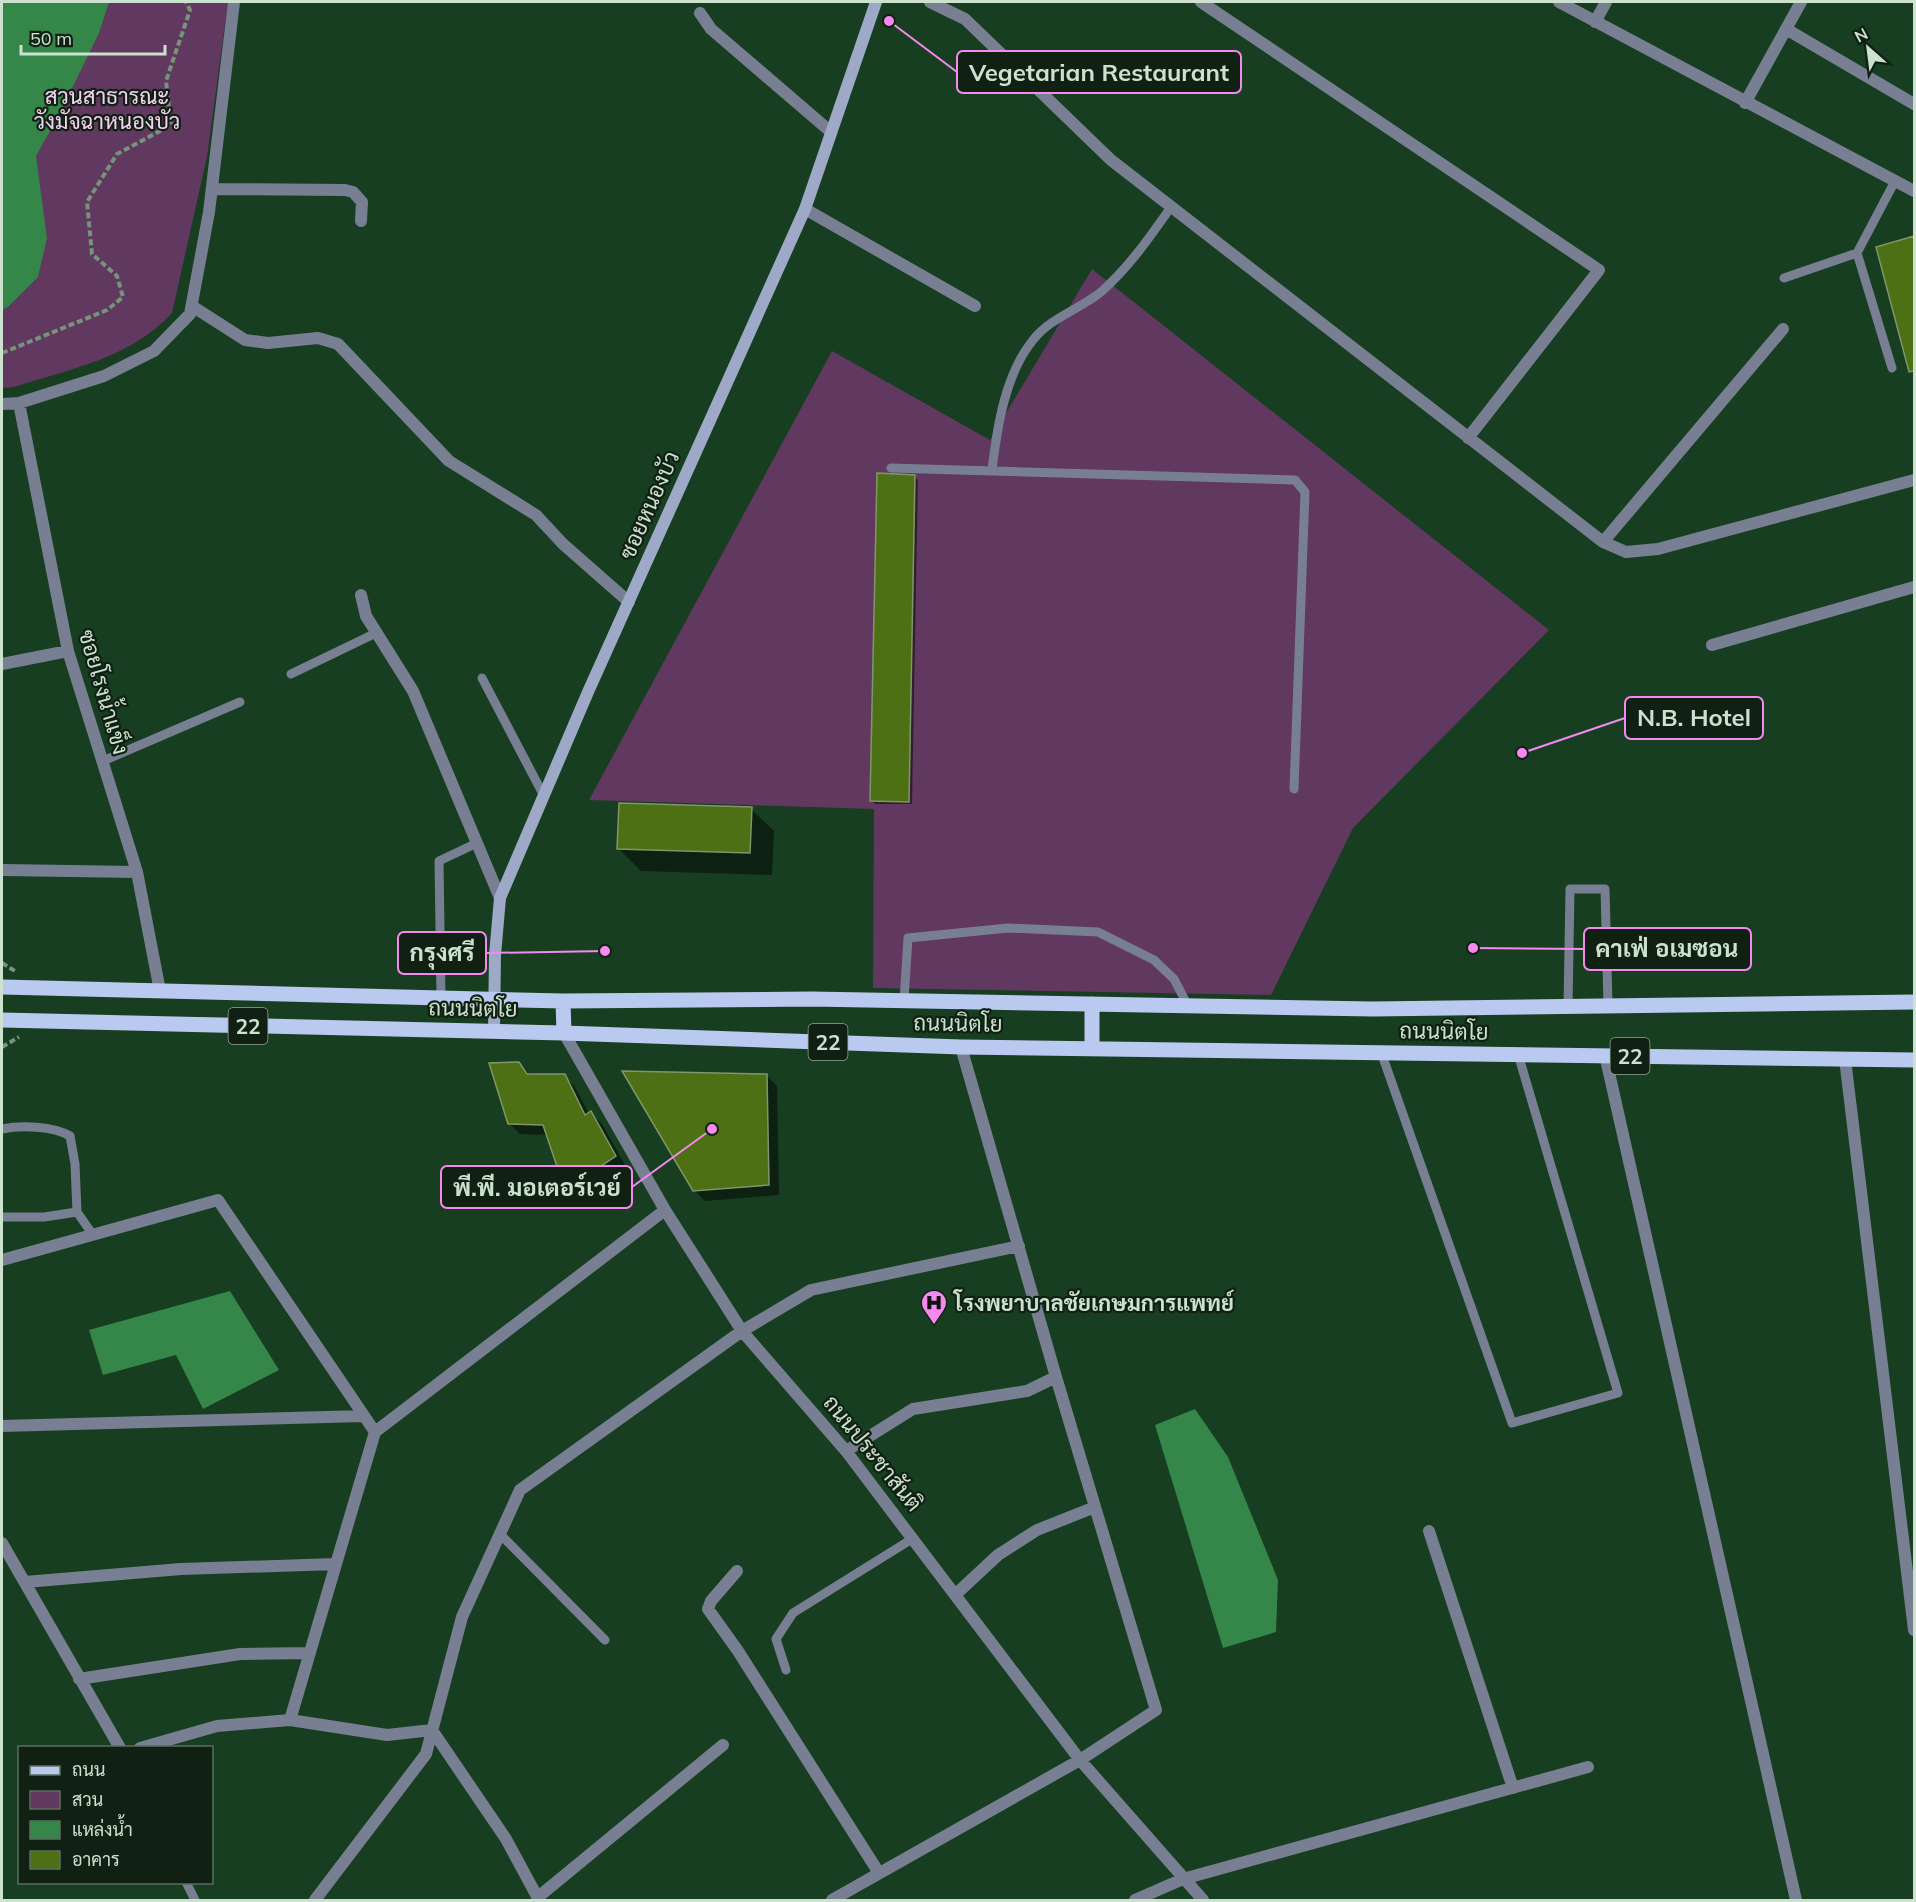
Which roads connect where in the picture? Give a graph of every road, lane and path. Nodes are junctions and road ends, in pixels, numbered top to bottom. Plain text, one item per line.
1 (186, 2) edge
2 (234, 2) edge
3 (876, 2) edge
4 (930, 2) edge
5 (1201, 2) edge
6 (1559, 2) edge
7 (1606, 2) edge
8 (1801, 2) edge
9 (700, 14) dead end
10 (1595, 22) junction
11 (1786, 28) junction
12 (1745, 103) junction
13 (1914, 104) edge
14 (831, 132) junction
15 (1895, 181) junction
16 (212, 189) junction
17 (1914, 192) edge
18 (1171, 207) junction
19 (805, 209) junction
20 (361, 221) dead end
21 (1857, 253) junction
22 (1784, 278) dead end
23 (192, 306) junction
24 (975, 306) dead end
25 (1783, 329) dead end
26 (2, 353) edge
27 (1893, 368) dead end
28 (19, 403) junction
29 (2, 404) edge
30 (1468, 438) junction
31 (891, 468) dead end
32 (992, 470) junction
33 (1914, 480) edge
34 (1603, 542) junction
35 (1914, 587) edge
36 (361, 595) dead end
37 (629, 602) junction
38 (376, 633) junction
39 (1713, 645) dead end
40 (68, 651) junction
41 (2, 664) edge
42 (291, 674) dead end
43 (482, 678) dead end
44 (240, 702) dead end
45 (103, 761) junction
46 (1294, 789) dead end
47 (544, 796) junction
48 (477, 843) junction
49 (2, 870) edge
50 (137, 872) junction
51 (500, 898) junction
52 (2, 987) edge
53 (160, 991) junction
54 (441, 997) junction
55 (494, 998) junction
56 (904, 1000) junction
57 (563, 1001) junction
58 (1914, 1002) edge
59 (1092, 1004) junction
60 (1187, 1004) junction
61 (1608, 1005) junction
62 (1568, 1006) junction
63 (2, 1020) edge
64 (494, 1031) junction
65 (564, 1033) junction
66 (961, 1047) junction
67 (1092, 1048) junction
68 (1381, 1052) junction
69 (1518, 1054) junction
70 (1605, 1055) junction
71 (1845, 1059) junction
72 (1914, 1060) edge
73 (2, 1129) edge
74 (665, 1210) junction
75 (77, 1212) junction
76 (2, 1217) edge
77 (93, 1235) junction
78 (1020, 1246) junction
79 (2, 1260) edge
80 (742, 1331) junction
81 (1056, 1377) junction
82 (363, 1416) junction
83 (2, 1425) edge
84 (375, 1432) junction
85 (846, 1451) junction
86 (1095, 1507) junction
87 (1429, 1531) dead end
88 (500, 1534) junction
89 (912, 1539) junction
90 (2, 1543) edge
91 (336, 1564) junction
92 (737, 1571) dead end
93 (25, 1582) junction
94 (955, 1595) junction
95 (1914, 1630) edge
96 (605, 1640) dead end
97 (310, 1653) junction
98 (786, 1670) dead end
99 (79, 1679) junction
100 (290, 1720) junction
101 (432, 1730) junction
102 (723, 1745) dead end
103 (119, 1746) edge
104 (147, 1746) edge
105 (1080, 1760) junction
106 (1588, 1767) dead end
107 (1513, 1788) junction
108 (879, 1873) junction
109 (1183, 1879) junction
110 (187, 1884) edge
111 (538, 1899) edge
112 (195, 1900) edge
113 (315, 1900) edge
114 (832, 1900) edge
115 (1135, 1900) edge
116 (1203, 1900) edge
117 (1796, 1900) edge

1 - 26 path
2 - 16 street
3 - 14 street, ซอยหนองบัว
4 - 18 street
5 - 30 street
6 - 10 street
7 - 10 street
8 - 11 street
9 - 14 street
10 - 12 street
11 - 12 street
11 - 13 street
12 - 15 street
14 - 19 street, ซอยหนองบัว
15 - 17 street
15 - 21 lane
16 - 20 street
16 - 23 street
18 - 30 street
18 - 32 lane
19 - 24 street
19 - 37 street, ซอยหนองบัว
21 - 22 lane
21 - 27 lane
23 - 28 street
23 - 37 street
25 - 34 street
28 - 29 street
28 - 40 street, ซอยโรงน้ำแข็ง
30 - 34 street
31 - 32 lane
32 - 46 lane
33 - 34 street
35 - 39 street
36 - 38 street
37 - 47 street, ซอยหนองบัว
38 - 42 lane
38 - 48 street
40 - 41 street
40 - 45 street, ซอยโรงน้ำแข็ง
43 - 47 lane
44 - 45 lane
45 - 50 street, ซอยโรงน้ำแข็ง
47 - 51 street, ซอยหนองบัว
48 - 51 street
48 - 54 lane
49 - 50 street
50 - 53 street, ซอยโรงน้ำแข็ง
51 - 55 street, ซอยหนองบัว
52 - 53 main road, ถนนนิตโย / 22
53 - 54 main road, ถนนนิตโย / 22
54 - 55 main road, ถนนนิตโย / 22
55 - 57 main road, ถนนนิตโย / 22
55 - 64 street, ซอยหนองบัว
56 - 57 main road, ถนนนิตโย / 22
56 - 59 main road, ถนนนิตโย / 22
56 - 60 lane
57 - 65 main road, ถนนประชาสันติ
58 - 61 main road, ถนนนิตโย / 22
59 - 60 main road, ถนนนิตโย / 22
59 - 67 main road
60 - 62 main road, ถนนนิตโย / 22
61 - 62 main road, ถนนนิตโย / 22
61 - 62 lane
63 - 64 main road, ถนนนิตโย / 22
64 - 65 main road, ถนนนิตโย / 22
65 - 66 main road, ถนนนิตโย / 22
65 - 74 street, ถนนประชาสันติ
66 - 67 main road, ถนนนิตโย / 22
66 - 78 street
67 - 68 main road, ถนนนิตโย / 22
68 - 69 main road, ถนนนิตโย / 22
68 - 69 lane
69 - 70 main road, ถนนนิตโย / 22
70 - 71 main road, ถนนนิตโย / 22
70 - 117 street
71 - 72 main road, ถนนนิตโย / 22
71 - 95 street
73 - 75 lane
74 - 80 street, ถนนประชาสันติ
74 - 84 street
75 - 76 lane
75 - 77 lane
77 - 79 street
77 - 82 street
78 - 80 street
78 - 81 street
80 - 85 street, ถนนประชาสันติ
80 - 88 street
81 - 85 street
81 - 86 street
82 - 83 street
82 - 84 street
84 - 91 street
85 - 89 street, ถนนประชาสันติ
86 - 94 street
86 - 105 street
87 - 107 street
88 - 96 lane
88 - 101 street
89 - 94 street, ถนนประชาสันติ
89 - 98 lane
90 - 93 street
91 - 93 street
91 - 97 street
92 - 108 street
93 - 99 street
94 - 105 street, ถนนประชาสันติ
97 - 99 street
97 - 100 street
99 - 103 street
100 - 101 street
100 - 104 street
101 - 111 street
101 - 113 street
102 - 111 street
105 - 108 street
105 - 109 street, ถนนประชาสันติ
106 - 107 street
107 - 109 street
108 - 114 street
109 - 115 street
109 - 116 street, ถนนประชาสันติ
110 - 112 lane

